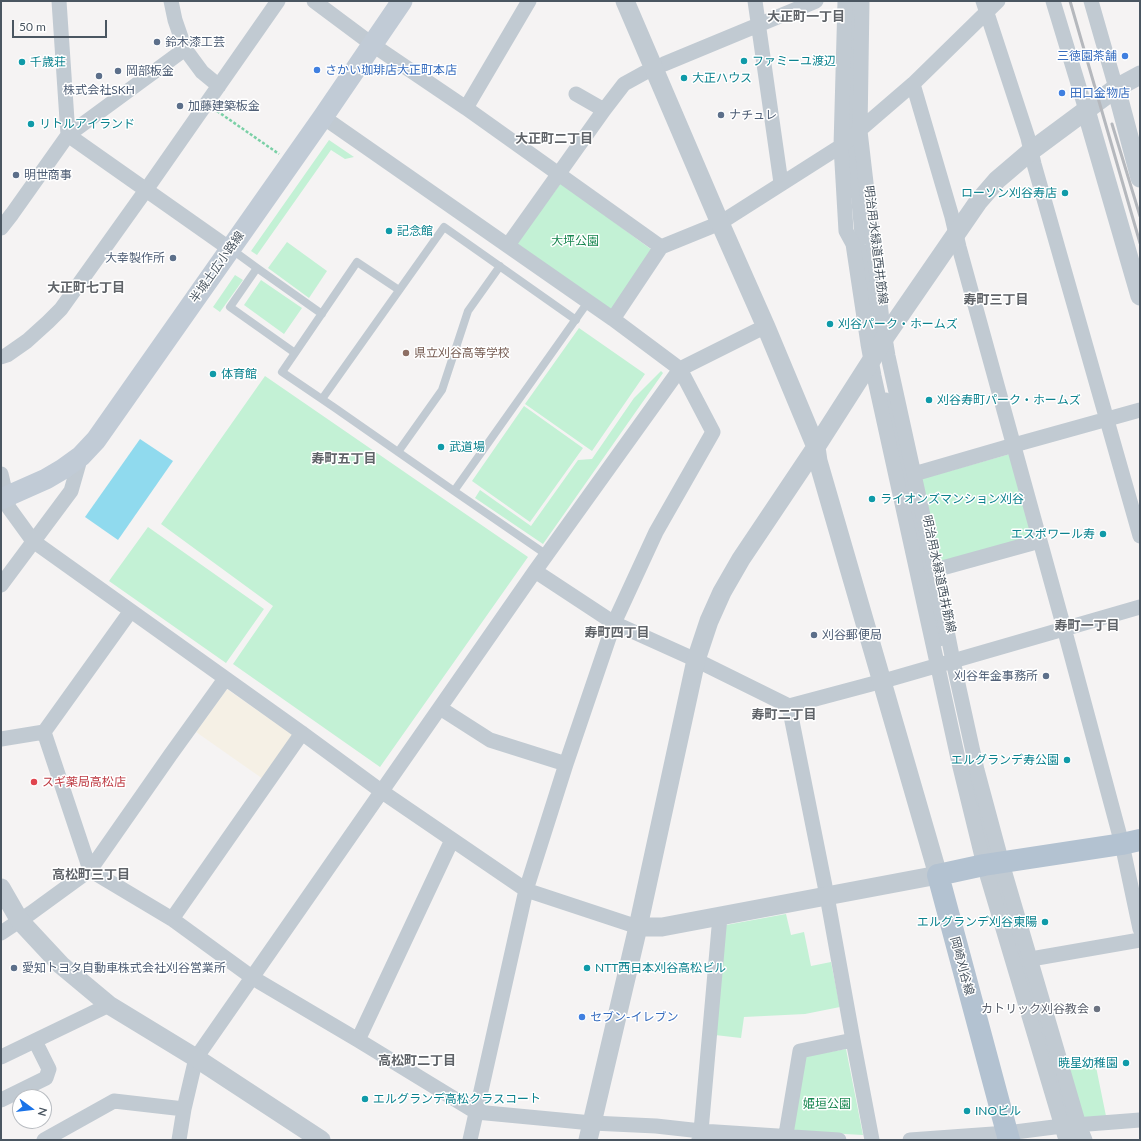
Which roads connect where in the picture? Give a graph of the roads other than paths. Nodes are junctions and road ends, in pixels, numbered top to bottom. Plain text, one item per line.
1 (59, 1) edge
2 (171, 1) edge
3 (278, 1) edge
4 (314, 1) edge
5 (402, 1) edge
6 (529, 1) edge
7 (625, 1) edge
8 (756, 1) edge
9 (816, 1) edge
10 (845, 1) edge
11 (853, 1) edge
12 (862, 1) edge
13 (1052, 1) edge
14 (1091, 1) edge
15 (989, 4) edge
16 (759, 24) junction
17 (373, 44) junction
18 (185, 49) junction
19 (654, 68) junction
20 (1140, 75) edge
21 (913, 84) junction
22 (219, 86) junction
23 (1116, 88) junction
24 (576, 94) dead end
25 (466, 108) junction
26 (604, 110) junction
27 (1086, 110) junction
28 (323, 117) junction
29 (68, 135) junction
30 (851, 138) junction
31 (1032, 151) junction
32 (558, 173) junction
33 (1140, 178) edge
34 (781, 183) junction
35 (146, 190) junction
36 (720, 223) junction
37 (1, 228) edge
38 (956, 233) junction
39 (508, 245) junction
40 (661, 247) junction
41 (230, 249) junction
42 (500, 266) junction
43 (257, 268) junction
44 (399, 290) junction
45 (1140, 296) edge
46 (588, 302) junction
47 (322, 314) junction
48 (612, 319) junction
49 (576, 320) junction
50 (766, 327) junction
51 (878, 349) junction
52 (295, 353) junction
53 (1, 357) edge
54 (680, 369) junction
55 (322, 399) junction
56 (1140, 410) edge
57 (1106, 420) junction
58 (1014, 445) junction
59 (816, 447) junction
60 (398, 452) junction
61 (81, 456) junction
62 (1, 474) edge
63 (914, 474) junction
64 (454, 491) junction
65 (3, 498) edge
66 (1140, 536) edge
67 (1040, 541) junction
68 (33, 542) junction
69 (547, 554) junction
70 (935, 570) junction
71 (535, 571) junction
72 (1, 585) edge
73 (1140, 607) edge
74 (130, 612) junction
75 (614, 623) junction
76 (1064, 628) junction
77 (696, 660) junction
78 (945, 663) junction
79 (225, 679) junction
80 (882, 681) junction
81 (789, 706) junction
82 (440, 708) junction
83 (44, 732) junction
84 (302, 733) junction
85 (1, 739) edge
86 (566, 764) junction
87 (381, 791) junction
88 (452, 840) junction
89 (1131, 842) edge
90 (993, 864) junction
91 (90, 870) junction
92 (938, 875) junction
93 (1, 888) edge
94 (526, 890) junction
95 (827, 896) junction
96 (720, 916) junction
97 (172, 919) junction
98 (20, 920) junction
99 (638, 927) junction
100 (1140, 929) edge
101 (1, 932) edge
102 (1140, 940) edge
103 (1031, 959) junction
104 (253, 978) junction
105 (109, 1005) junction
106 (35, 1040) junction
107 (358, 1040) junction
108 (852, 1040) junction
109 (1, 1057) edge
110 (196, 1058) junction
111 (1, 1100) edge
112 (184, 1109) junction
113 (476, 1112) junction
114 (1140, 1120) edge
115 (1070, 1131) edge
116 (590, 1132) edge
117 (700, 1136) edge
118 (1008, 1137) edge
119 (785, 1138) edge
120 (44, 1140) edge
121 (179, 1140) edge
122 (321, 1140) edge
123 (470, 1140) edge
124 (839, 1140) edge
125 (872, 1140) edge
126 (910, 1140) edge
127 (1085, 1140) edge

1 - 29 street
2 - 18 street
3 - 22 street
4 - 17 street
5 - 17 main road, 半城土広小路線
6 - 25 street
7 - 19 street
8 - 16 street
9 - 16 street
10 - 30 street
11 - 30 street
12 - 30 street
13 - 27 street
14 - 23 street
15 - 21 street
15 - 31 street
16 - 19 street
16 - 34 street
17 - 25 street
17 - 28 main road, 半城土広小路線
18 - 22 street
18 - 29 street
19 - 26 street
19 - 36 street
20 - 23 street
21 - 30 street
21 - 38 street
22 - 35 street
23 - 27 street
23 - 33 street
24 - 26 street
25 - 32 street
26 - 32 street
27 - 31 street
27 - 45 street
28 - 39 street
28 - 41 main road, 半城土広小路線
29 - 35 street
29 - 37 street
30 - 34 street
30 - 51 street
30 - 51 street
31 - 38 street
31 - 57 street
32 - 39 street
32 - 40 street
34 - 36 street
35 - 41 street
35 - 53 street
36 - 40 street
36 - 50 street
38 - 51 street
38 - 58 street
39 - 46 street
40 - 48 street
41 - 43 lane
41 - 61 main road, 半城土広小路線
42 - 44 lane
42 - 49 lane
42 - 60 lane
43 - 47 lane
43 - 52 lane
44 - 47 lane
44 - 55 lane
46 - 48 street
46 - 49 lane
47 - 52 lane
48 - 54 street
49 - 64 lane
50 - 54 street
50 - 59 street
51 - 59 street
51 - 63 street
51 - 78 street
52 - 55 lane
54 - 69 street
54 - 75 street
55 - 60 lane
56 - 57 street
57 - 58 street
57 - 66 street
58 - 63 street
58 - 67 street
59 - 77 street
59 - 80 street
60 - 64 lane
61 - 65 main road, 半城土広小路線
61 - 68 street
62 - 65 street
63 - 70 street
64 - 69 lane
65 - 68 street
67 - 70 street
67 - 76 street
68 - 72 street
68 - 74 street
69 - 71 street
70 - 78 street
71 - 75 street
71 - 82 street
73 - 76 street
74 - 79 street
74 - 83 street
75 - 77 street
75 - 86 street
76 - 78 street
76 - 89 street
77 - 81 street
77 - 99 street
78 - 80 street
78 - 90 street
79 - 84 street
79 - 91 street
80 - 81 street
80 - 92 street
81 - 95 street
82 - 86 street
82 - 87 street
83 - 85 street
83 - 91 street
84 - 87 street
84 - 97 street
86 - 94 street
87 - 88 street
87 - 104 street
88 - 94 street
88 - 107 street
89 - 90 main road
89 - 100 street
90 - 92 main road
90 - 103 street
90 - 115 street
91 - 97 street
91 - 98 street
92 - 95 street
92 - 118 main road, 岡崎刈谷線
93 - 98 street
94 - 99 street
94 - 113 street
95 - 96 street
95 - 108 street
96 - 99 street
96 - 117 street
97 - 104 street
98 - 101 street
98 - 105 street
99 - 116 street
102 - 103 street
103 - 115 street
104 - 107 street
104 - 110 street
105 - 106 street
105 - 110 street
106 - 109 street
106 - 111 street
107 - 113 street
108 - 119 street
108 - 125 street
110 - 112 street
110 - 122 street
112 - 120 street
112 - 121 street
113 - 116 street
113 - 123 street
114 - 115 street
115 - 118 street
115 - 127 street
116 - 117 street
117 - 119 street
118 - 126 street
119 - 124 street

